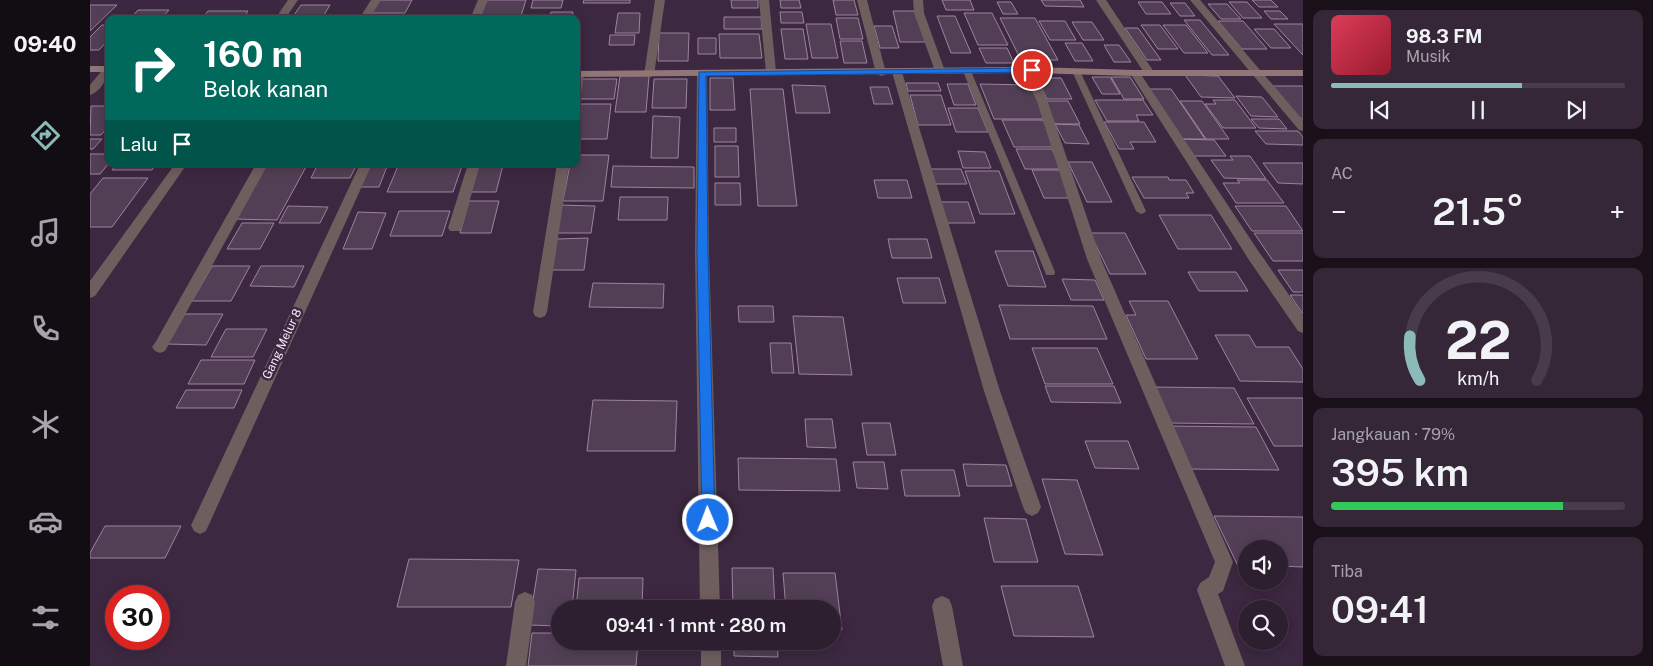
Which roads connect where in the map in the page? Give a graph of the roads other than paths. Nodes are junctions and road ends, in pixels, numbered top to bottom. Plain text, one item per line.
1 (293, 0) edge
2 (376, 0) edge
3 (483, 0) edge
4 (660, 0) edge
5 (764, 0) edge
6 (862, 0) edge
7 (918, 0) edge
8 (1101, 0) edge
9 (1195, 0) edge
10 (283, 15) edge
11 (367, 15) edge
12 (477, 15) edge
13 (90, 69) edge
14 (105, 69) edge
15 (1032, 70) junction
16 (1076, 71) junction
17 (771, 72) junction
18 (881, 72) junction
19 (897, 72) junction
20 (940, 72) junction
21 (967, 72) junction
22 (1150, 72) junction
23 (702, 73) junction
24 (1135, 73) junction
25 (1259, 73) junction
26 (1303, 73) edge
27 (105, 74) edge
28 (580, 74) edge
29 (649, 75) junction
30 (90, 92) edge
31 (1303, 127) edge
32 (179, 167) edge
33 (260, 167) edge
34 (365, 167) edge
35 (473, 167) edge
36 (563, 167) edge
37 (1141, 211) dead end
38 (455, 228) dead end
39 (1050, 272) dead end
40 (90, 292) edge
41 (540, 312) dead end
42 (1303, 327) edge
43 (160, 347) dead end
44 (1032, 507) dead end
45 (200, 525) dead end
46 (710, 600) edge
47 (525, 602) dead end
48 (942, 606) dead end
49 (711, 650) edge
50 (516, 666) edge
51 (711, 666) edge
52 (954, 666) edge
53 (1235, 666) edge

1 - 10 street
2 - 11 street
3 - 12 street
4 - 29 street
5 - 17 street
6 - 18 street
7 - 20 street
8 - 22 street
9 - 25 street
13 - 14 street
15 - 16 street
15 - 21 street
15 - 53 street
16 - 24 street
16 - 37 lane
17 - 18 street
17 - 23 street
18 - 19 street
19 - 20 street
19 - 44 street
20 - 21 street
21 - 39 lane
22 - 24 street
22 - 25 street
23 - 29 street
23 - 46 street
24 - 42 street
25 - 26 street
25 - 31 street
27 - 30 street
28 - 29 street
32 - 40 street
33 - 43 street
34 - 45 street, Gang Melur 8
35 - 38 street
36 - 41 street
47 - 50 street
48 - 52 street
49 - 51 street

